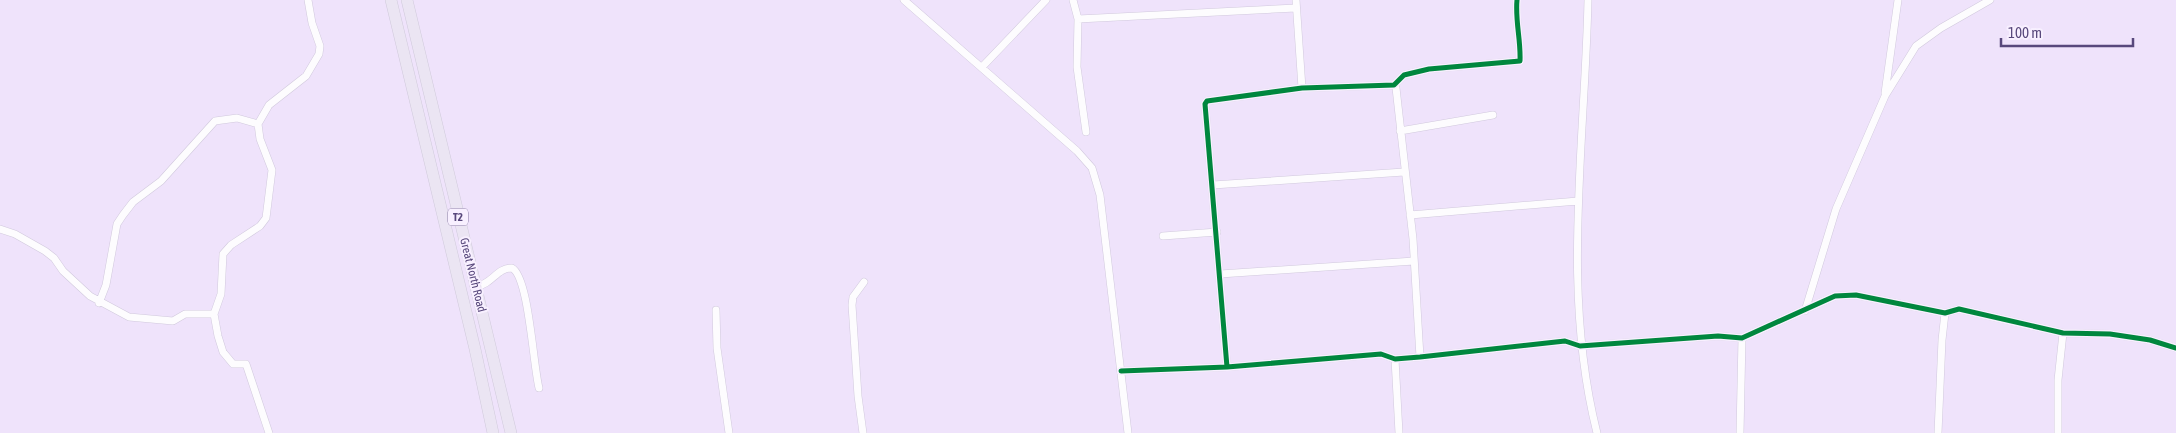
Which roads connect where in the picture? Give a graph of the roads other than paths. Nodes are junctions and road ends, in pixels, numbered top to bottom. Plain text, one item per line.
1 (308, 0) edge
2 (391, 0) edge
3 (407, 0) edge
4 (904, 0) edge
5 (1046, 0) edge
6 (1073, 0) edge
7 (1516, 0) edge
8 (1588, 0) edge
9 (1898, 0) edge
10 (1990, 0) edge
11 (1296, 4) edge
12 (1078, 19) junction
13 (982, 67) junction
14 (1394, 85) junction
15 (1302, 88) junction
16 (1885, 96) junction
17 (1494, 115) dead end
18 (258, 124) junction
19 (1400, 131) junction
20 (1086, 132) dead end
21 (1404, 172) junction
22 (1213, 185) junction
23 (1578, 201) junction
24 (1410, 214) junction
25 (0, 230) edge
26 (1217, 232) junction
27 (1163, 236) dead end
28 (1414, 261) junction
29 (1220, 274) junction
30 (864, 282) dead end
31 (475, 288) junction
32 (99, 303) junction
33 (716, 310) dead end
34 (1805, 310) junction
35 (1945, 313) junction
36 (214, 314) junction
37 (2063, 333) junction
38 (1742, 338) junction
39 (1580, 346) junction
40 (2176, 348) edge
41 (1420, 357) junction
42 (1395, 359) junction
43 (1227, 367) junction
44 (1121, 371) junction
45 (539, 388) dead end
46 (268, 433) edge
47 (493, 433) edge
48 (511, 433) edge
49 (729, 433) edge
50 (863, 433) edge
51 (1128, 433) edge
52 (1399, 433) edge
53 (1597, 433) edge
54 (1740, 433) edge
55 (1938, 433) edge
56 (2058, 433) edge

1 - 18 street
2 - 47 highway, Great North Road / T2
3 - 31 highway, Great North Road / T2
4 - 13 street
5 - 13 street
6 - 12 street
7 - 14 street
8 - 23 street
9 - 16 street
10 - 16 street
11 - 12 street
11 - 15 street
12 - 20 street
13 - 44 street
14 - 15 street
14 - 19 street
15 - 22 street
16 - 34 street
17 - 19 street
18 - 32 street
18 - 36 street
19 - 21 street
21 - 22 street
21 - 24 street
22 - 26 street
23 - 24 street
23 - 39 street
24 - 28 street
25 - 32 street
26 - 27 street
26 - 29 street
28 - 29 street
28 - 41 street
29 - 43 street
30 - 50 street
31 - 45 street
31 - 48 highway, Great North Road / T2
32 - 36 street
33 - 49 street
34 - 35 street
34 - 38 street
35 - 37 street
35 - 55 street
36 - 46 street
37 - 40 street
37 - 56 street
38 - 39 street
38 - 54 street
39 - 41 street
39 - 53 street
41 - 42 street
42 - 43 street
42 - 52 street
43 - 44 street
44 - 51 street

